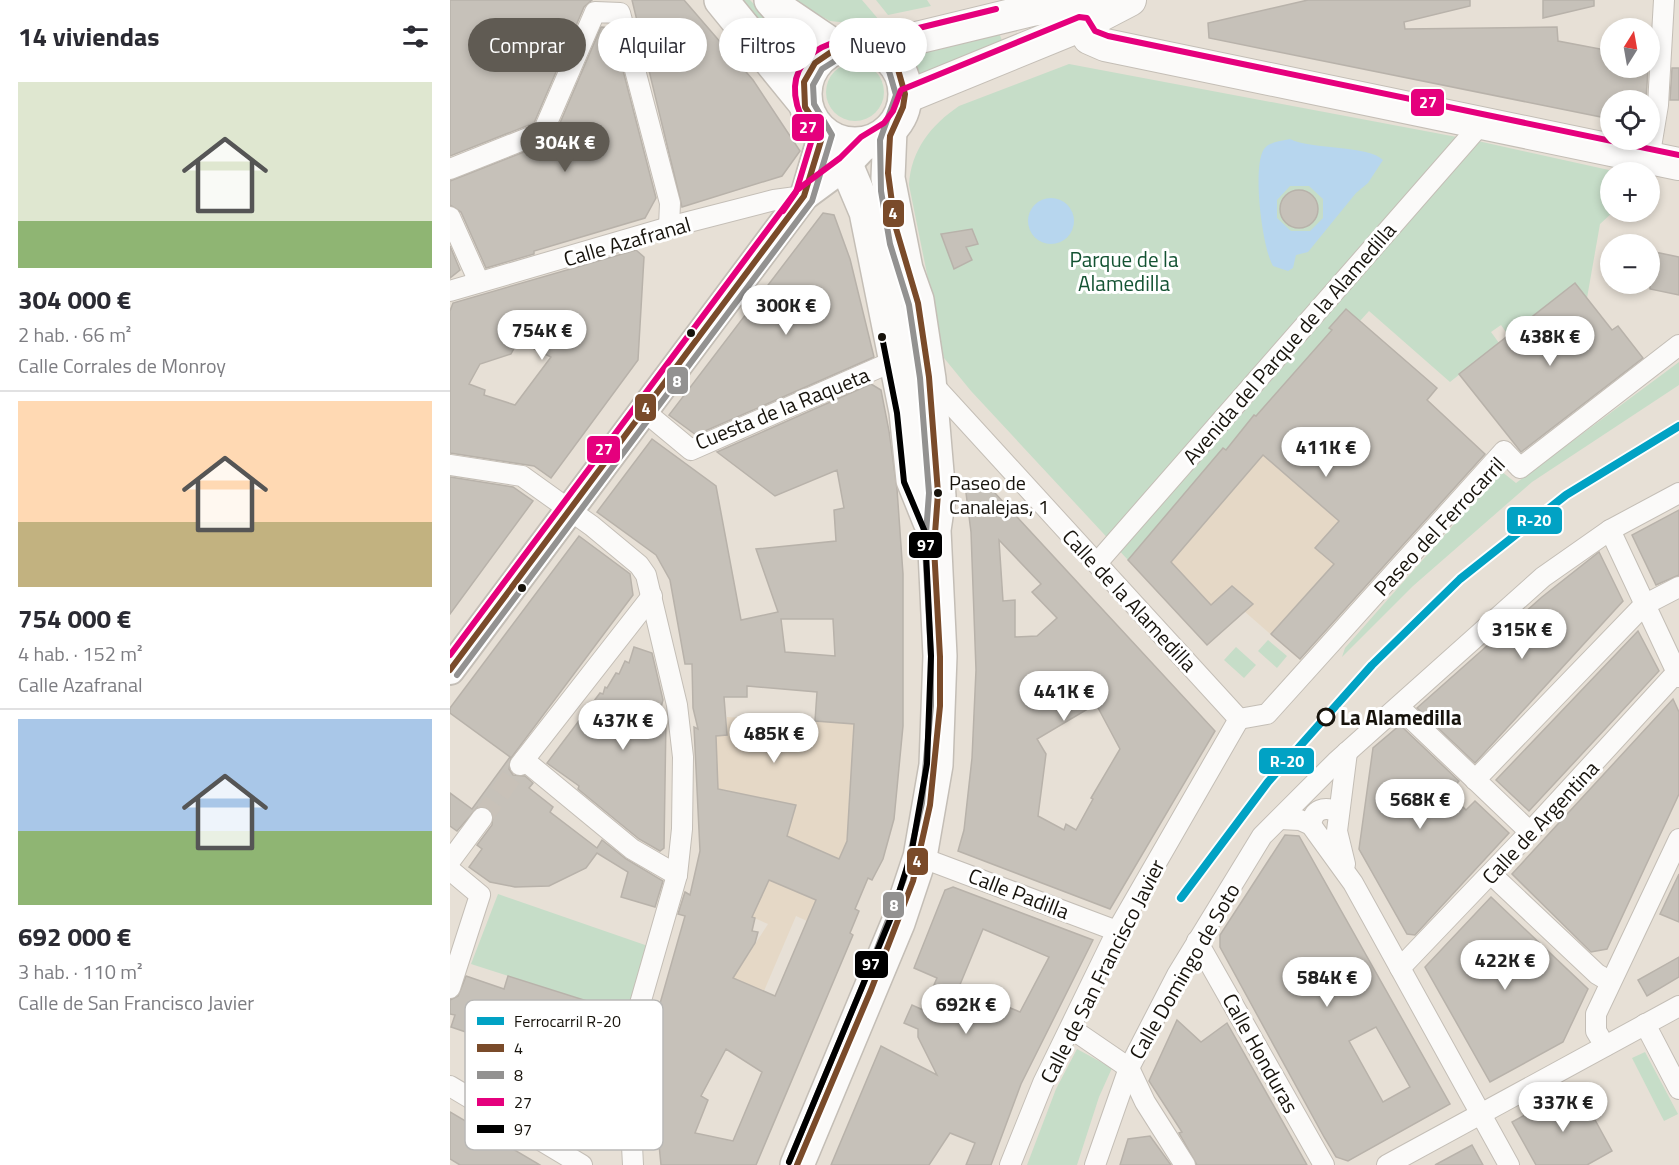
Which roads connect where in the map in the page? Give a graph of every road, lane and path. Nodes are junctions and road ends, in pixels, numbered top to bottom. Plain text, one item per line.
1 (721, 0) edge
2 (771, 0) edge
3 (1130, 0) edge
4 (1664, 0) edge
5 (610, 6) edge
6 (1091, 8) edge
7 (927, 35) edge
8 (829, 43) edge
9 (829, 51) edge
10 (899, 72) edge
11 (906, 97) junction
12 (804, 102) junction
13 (1482, 123) junction
14 (852, 143) junction
15 (1664, 161) edge
16 (450, 169) edge
17 (804, 196) junction
18 (866, 212) junction
19 (450, 217) edge
20 (669, 227) junction
21 (480, 282) junction
22 (450, 291) edge
23 (1679, 345) edge
24 (894, 350) junction
25 (936, 396) junction
26 (644, 411) junction
27 (450, 465) edge
28 (1679, 493) edge
29 (571, 509) junction
30 (934, 530) junction
31 (1610, 530) junction
32 (1096, 563) junction
33 (1679, 586) edge
34 (652, 596) junction
35 (1644, 605) junction
36 (450, 670) edge
37 (1678, 674) edge
38 (1400, 708) junction
39 (1239, 719) junction
40 (1347, 752) junction
41 (1474, 780) junction
42 (1338, 812) junction
43 (482, 818) tunnel mouth
44 (1280, 819) junction
45 (1311, 825) junction
46 (1530, 832) junction
47 (1679, 839) edge
48 (920, 857) junction
49 (450, 861) edge
50 (450, 870) edge
51 (1491, 874) junction
52 (676, 875) junction
53 (1353, 883) junction
54 (1117, 931) junction
55 (1197, 941) junction
56 (1400, 968) junction
57 (1610, 981) junction
58 (450, 988) edge
59 (641, 1000) edge
60 (1679, 1006) edge
61 (1645, 1024) junction
62 (1072, 1029) junction
63 (1605, 1046) junction
64 (1129, 1068) junction
65 (450, 1086) edge
66 (1679, 1089) edge
67 (465, 1095) edge
68 (1481, 1115) junction
69 (557, 1150) edge
70 (632, 1150) edge
71 (582, 1165) edge
72 (633, 1165) edge
73 (797, 1165) edge
74 (1010, 1165) edge
75 (1095, 1165) edge
76 (1185, 1165) edge
77 (1324, 1165) edge
78 (1388, 1165) edge
79 (1509, 1165) edge

1 - 12 highway
2 - 8 highway
3 - 6 main road
4 - 15 street
5 - 16 street
5 - 20 street
6 - 7 main road
6 - 11 main road
6 - 13 main road
9 - 12 highway
10 - 11 highway
11 - 14 highway
12 - 14 highway
13 - 15 main road
13 - 32 street, Avenida del Parque de la Alamedilla
14 - 17 main road
14 - 17 main road
14 - 18 highway
14 - 25 highway
17 - 18 main road
17 - 20 street, Calle Azafranal
17 - 26 main road
18 - 24 highway
19 - 21 street
20 - 21 street, Calle Azafranal
21 - 22 street, Calle Azafranal
23 - 39 street, Paseo del Ferrocarril
24 - 25 street, Calle de la Alamedilla
24 - 26 street, Cuesta de la Raqueta
24 - 30 highway
25 - 30 highway
25 - 32 street, Calle de la Alamedilla
26 - 29 main road
27 - 29 street
28 - 31 street, Calle Domingo de Soto
29 - 34 street
29 - 36 main road
30 - 48 highway
31 - 35 street
31 - 38 street, Calle Domingo de Soto
32 - 39 street, Calle de la Alamedilla
33 - 35 street
34 - 52 street
34 - 52 street
35 - 37 street
35 - 41 street
37 - 46 street, Calle de Argentina
38 - 40 street, Calle Domingo de Soto
38 - 41 street
39 - 54 street, Calle de San Francisco Javier
40 - 42 street
40 - 44 street, Calle Domingo de Soto
41 - 46 street
42 - 45 street
42 - 53 street
43 - 49 street
44 - 45 street
44 - 55 street, Calle Domingo de Soto
45 - 53 street
46 - 51 street, Calle de Argentina
47 - 57 street
48 - 54 street, Calle Padilla
48 - 73 highway
50 - 58 street
51 - 56 street, Calle de Argentina
51 - 57 street
52 - 59 street
53 - 56 street
54 - 62 street, Calle de San Francisco Javier
55 - 64 street, Calle Domingo de Soto
55 - 77 street, Calle Honduras
56 - 68 street
57 - 63 street
60 - 61 street
61 - 63 street
61 - 66 street
62 - 64 street
62 - 74 street, Calle de San Francisco Javier
63 - 68 street
64 - 75 street, Calle Domingo de Soto
64 - 76 street
65 - 67 street
68 - 78 street
68 - 79 street
69 - 71 street
70 - 72 street

